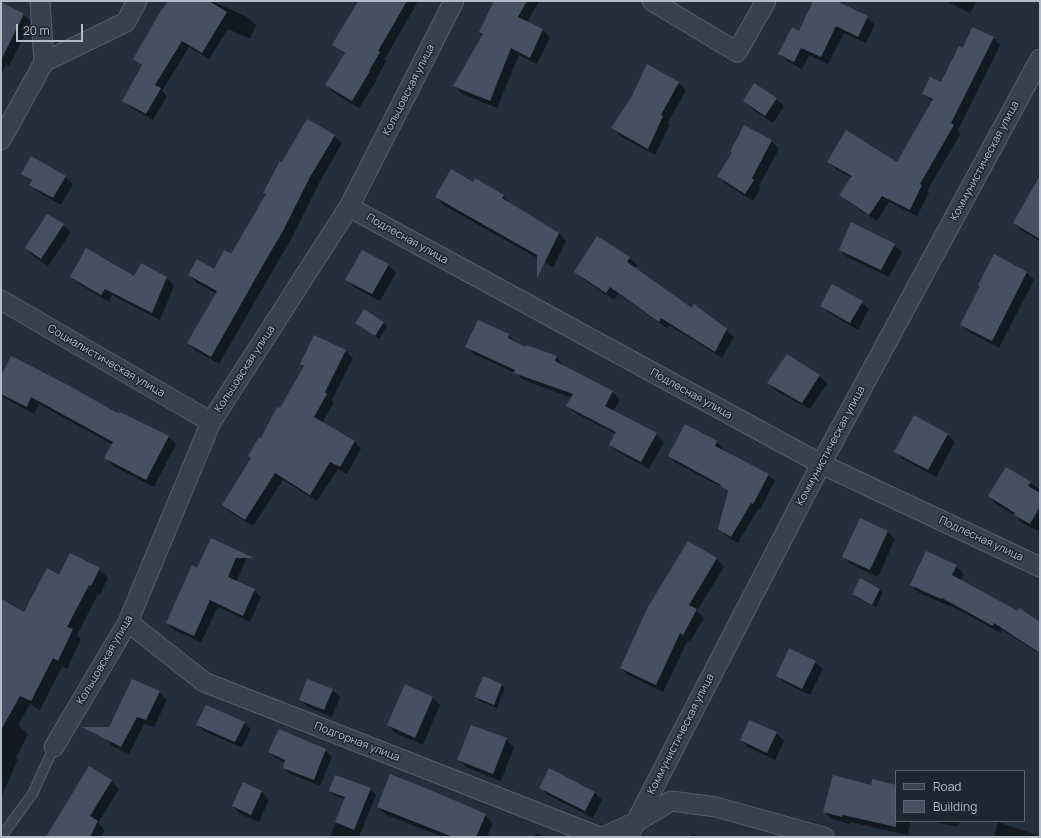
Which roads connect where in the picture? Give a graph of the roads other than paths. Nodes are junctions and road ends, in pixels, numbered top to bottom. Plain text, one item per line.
1 (40, 1) edge
2 (137, 1) edge
3 (454, 1) edge
4 (652, 1) edge
5 (766, 1) edge
6 (1040, 59) edge
7 (44, 62) junction
8 (1, 140) edge
9 (349, 207) junction
10 (1, 300) edge
11 (212, 422) junction
12 (821, 464) junction
13 (1040, 568) edge
14 (128, 622) junction
15 (54, 747) joint
16 (632, 829) edge
17 (1, 837) edge
18 (600, 837) edge
19 (603, 837) edge
20 (824, 837) edge

1 - 7 street
2 - 7 street
3 - 9 street, Кольцовская улица
4 - 5 street
6 - 12 street, Коммунистическая улица
7 - 8 street
9 - 11 street, Кольцовская улица
9 - 12 street, Подлесная улица
10 - 11 street, Социалистическая улица
11 - 14 street, Кольцовская улица
12 - 13 street, Подлесная улица
12 - 16 street, Коммунистическая улица
14 - 15 street, Кольцовская улица
14 - 18 street, Подгорная улица
15 - 17 lane
16 - 19 street
16 - 20 street

